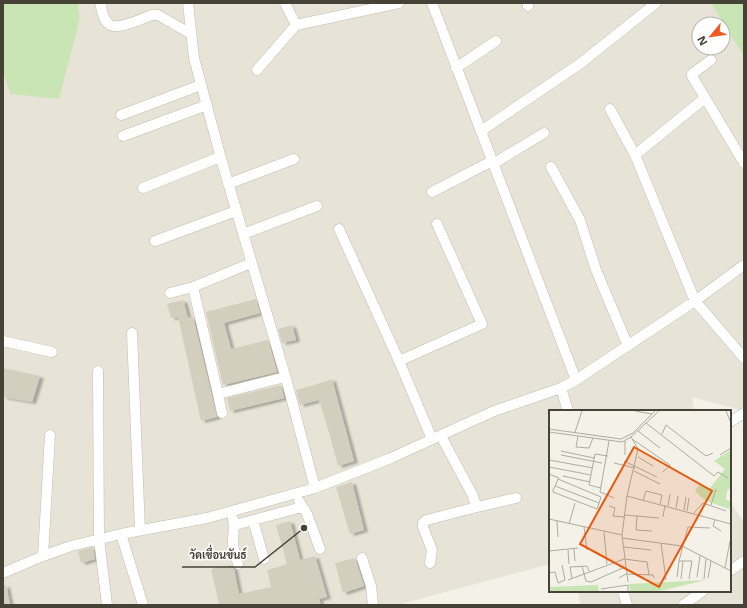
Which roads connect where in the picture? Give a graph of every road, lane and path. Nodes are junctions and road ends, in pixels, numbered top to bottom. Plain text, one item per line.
1 (100, 3) edge
2 (188, 3) edge
3 (285, 3) edge
4 (399, 3) edge
5 (432, 3) edge
6 (656, 3) edge
7 (296, 25) junction
8 (191, 34) junction
9 (496, 41) dead end
10 (711, 60) dead end
11 (456, 68) junction
12 (258, 70) dead end
13 (201, 85) junction
14 (705, 98) junction
15 (207, 105) junction
16 (610, 109) dead end
17 (121, 115) dead end
18 (481, 131) junction
19 (544, 133) dead end
20 (123, 136) dead end
21 (635, 155) junction
22 (220, 157) junction
23 (294, 159) dead end
24 (492, 162) junction
25 (744, 163) edge
26 (550, 167) dead end
27 (228, 184) junction
28 (143, 188) dead end
29 (432, 192) dead end
30 (317, 206) dead end
31 (236, 212) junction
32 (437, 224) dead end
33 (339, 229) dead end
34 (243, 234) junction
35 (155, 241) dead end
36 (251, 263) junction
37 (742, 269) edge
38 (193, 286) junction
39 (170, 293) dead end
40 (695, 301) junction
41 (132, 333) dead end
42 (3, 341) edge
43 (628, 346) junction
44 (52, 352) dead end
45 (744, 358) edge
46 (399, 361) junction
47 (98, 371) dead end
48 (285, 377) junction
49 (576, 380) junction
50 (561, 388) junction
51 (218, 394) junction
52 (568, 410) edge
53 (222, 413) dead end
54 (744, 413) edge
55 (731, 421) edge
56 (50, 435) dead end
57 (436, 437) junction
58 (314, 488) junction
59 (296, 494) junction
60 (516, 498) dead end
61 (477, 506) junction
62 (302, 507) junction
63 (231, 512) junction
64 (253, 520) junction
65 (235, 526) junction
66 (140, 530) junction
67 (121, 534) junction
68 (99, 539) junction
69 (320, 549) dead end
70 (43, 556) junction
71 (362, 558) dead end
72 (264, 559) dead end
73 (744, 561) edge
74 (430, 563) dead end
75 (238, 564) dead end
76 (731, 570) edge
77 (3, 573) edge
78 (623, 592) edge
79 (702, 592) edge
80 (106, 605) edge
81 (143, 605) edge
82 (373, 605) edge
83 (627, 605) edge
84 (683, 605) edge

1 - 8 street
2 - 8 street
3 - 7 street
4 - 7 street
5 - 11 street
6 - 18 street
7 - 12 street
8 - 13 street
9 - 11 street
10 - 14 street
11 - 18 street
13 - 15 street
13 - 17 street
14 - 21 street
14 - 25 street
15 - 20 street
15 - 22 street
16 - 21 street
18 - 24 street
19 - 24 street
21 - 40 street
22 - 27 street
22 - 28 street
23 - 27 street
24 - 29 street
24 - 49 street
26 - 43 street
27 - 31 street
30 - 34 street
31 - 34 street
31 - 35 street
32 - 46 street
33 - 46 street
34 - 36 street
36 - 38 street
36 - 48 street
37 - 40 street
38 - 39 street
38 - 51 street
40 - 43 street
40 - 45 street
41 - 66 street
42 - 44 street
43 - 49 street
46 - 57 street
47 - 68 street
48 - 51 street
48 - 58 street
49 - 50 street
50 - 52 street
50 - 57 street
51 - 53 street
54 - 55 street
56 - 70 street
57 - 58 street
57 - 61 street
58 - 59 street
59 - 62 street
59 - 63 street
60 - 61 street
61 - 74 street
62 - 64 street
62 - 69 street
63 - 65 street
63 - 66 street
64 - 65 street
64 - 72 street
65 - 75 street
66 - 67 street
67 - 68 street
67 - 81 street
68 - 70 street
68 - 80 street
70 - 77 street
71 - 82 street
73 - 76 street
78 - 83 street
79 - 84 street

